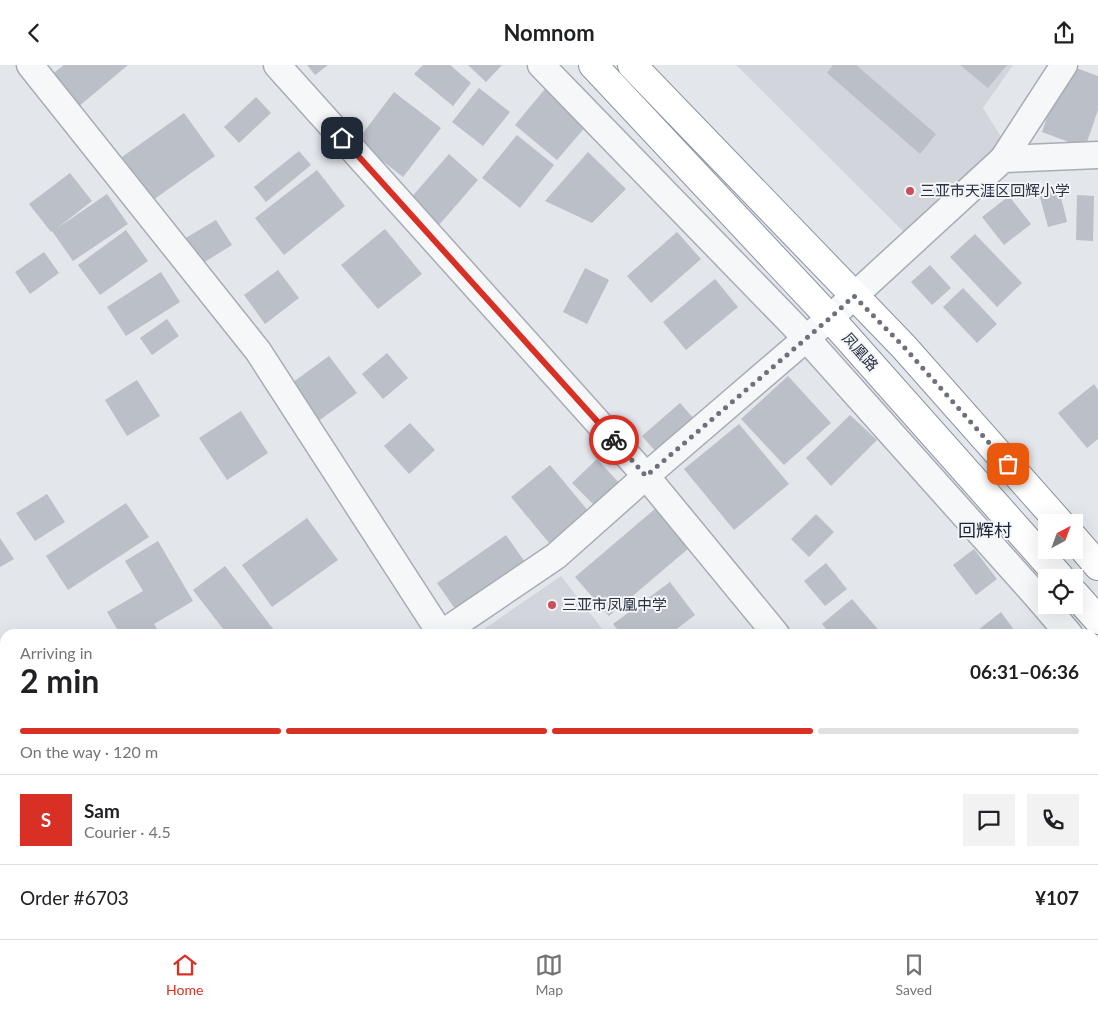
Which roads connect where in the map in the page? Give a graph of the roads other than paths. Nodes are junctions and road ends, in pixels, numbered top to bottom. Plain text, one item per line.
1 (30, 65) edge
2 (277, 65) edge
3 (542, 65) edge
4 (593, 65) edge
5 (632, 65) edge
6 (1064, 65) edge
7 (1098, 155) edge
8 (1004, 159) junction
9 (854, 296) junction
10 (830, 318) junction
11 (806, 338) junction
12 (646, 476) junction
13 (1052, 514) edge
14 (1083, 548) edge
15 (1098, 566) edge
16 (1053, 569) edge
17 (1038, 592) edge
18 (1083, 603) edge
19 (1055, 614) edge
20 (1098, 620) edge
21 (438, 629) edge
22 (448, 629) edge
23 (772, 629) edge
24 (1065, 629) edge

1 - 21 street
2 - 12 street
3 - 11 street
4 - 10 highway, 凤凰路
5 - 9 highway
6 - 8 street
7 - 8 street
8 - 9 street
9 - 10 street
9 - 13 highway
10 - 11 street
10 - 16 highway, 凤凰路
11 - 12 street
11 - 17 street
12 - 22 street
12 - 23 street
14 - 15 highway
18 - 20 highway
19 - 24 street

